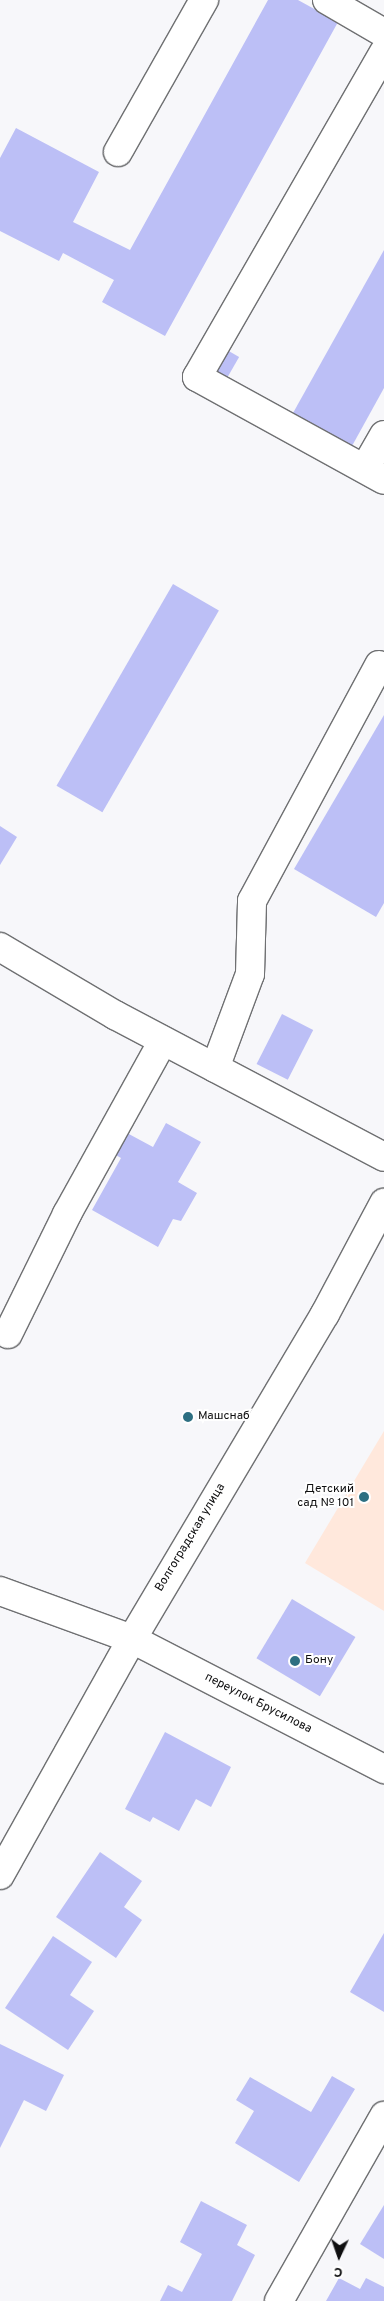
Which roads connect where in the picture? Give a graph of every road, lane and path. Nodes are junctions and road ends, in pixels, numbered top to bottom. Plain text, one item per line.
1 (204, 0) edge
2 (327, 0) edge
3 (384, 33) edge
4 (384, 52) edge
5 (118, 152) dead end
6 (384, 435) edge
7 (375, 474) edge
8 (379, 665) dead end
9 (0, 947) edge
10 (163, 1041) junction
11 (215, 1068) junction
12 (384, 1157) edge
13 (384, 1203) edge
14 (8, 1334) dead end
15 (0, 1591) edge
16 (132, 1639) junction
17 (384, 1769) edge
18 (0, 1874) edge
19 (384, 2116) edge
20 (279, 2301) edge

1 - 5 main road
2 - 3 main road
4 - 7 main road
6 - 7 main road
8 - 11 main road
9 - 10 main road
10 - 11 main road
10 - 14 main road
11 - 12 main road
13 - 16 main road, Волгоградская улица
15 - 16 main road, переулок Брусилова
16 - 17 main road, переулок Брусилова
16 - 18 main road, Волгоградская улица
19 - 20 main road

